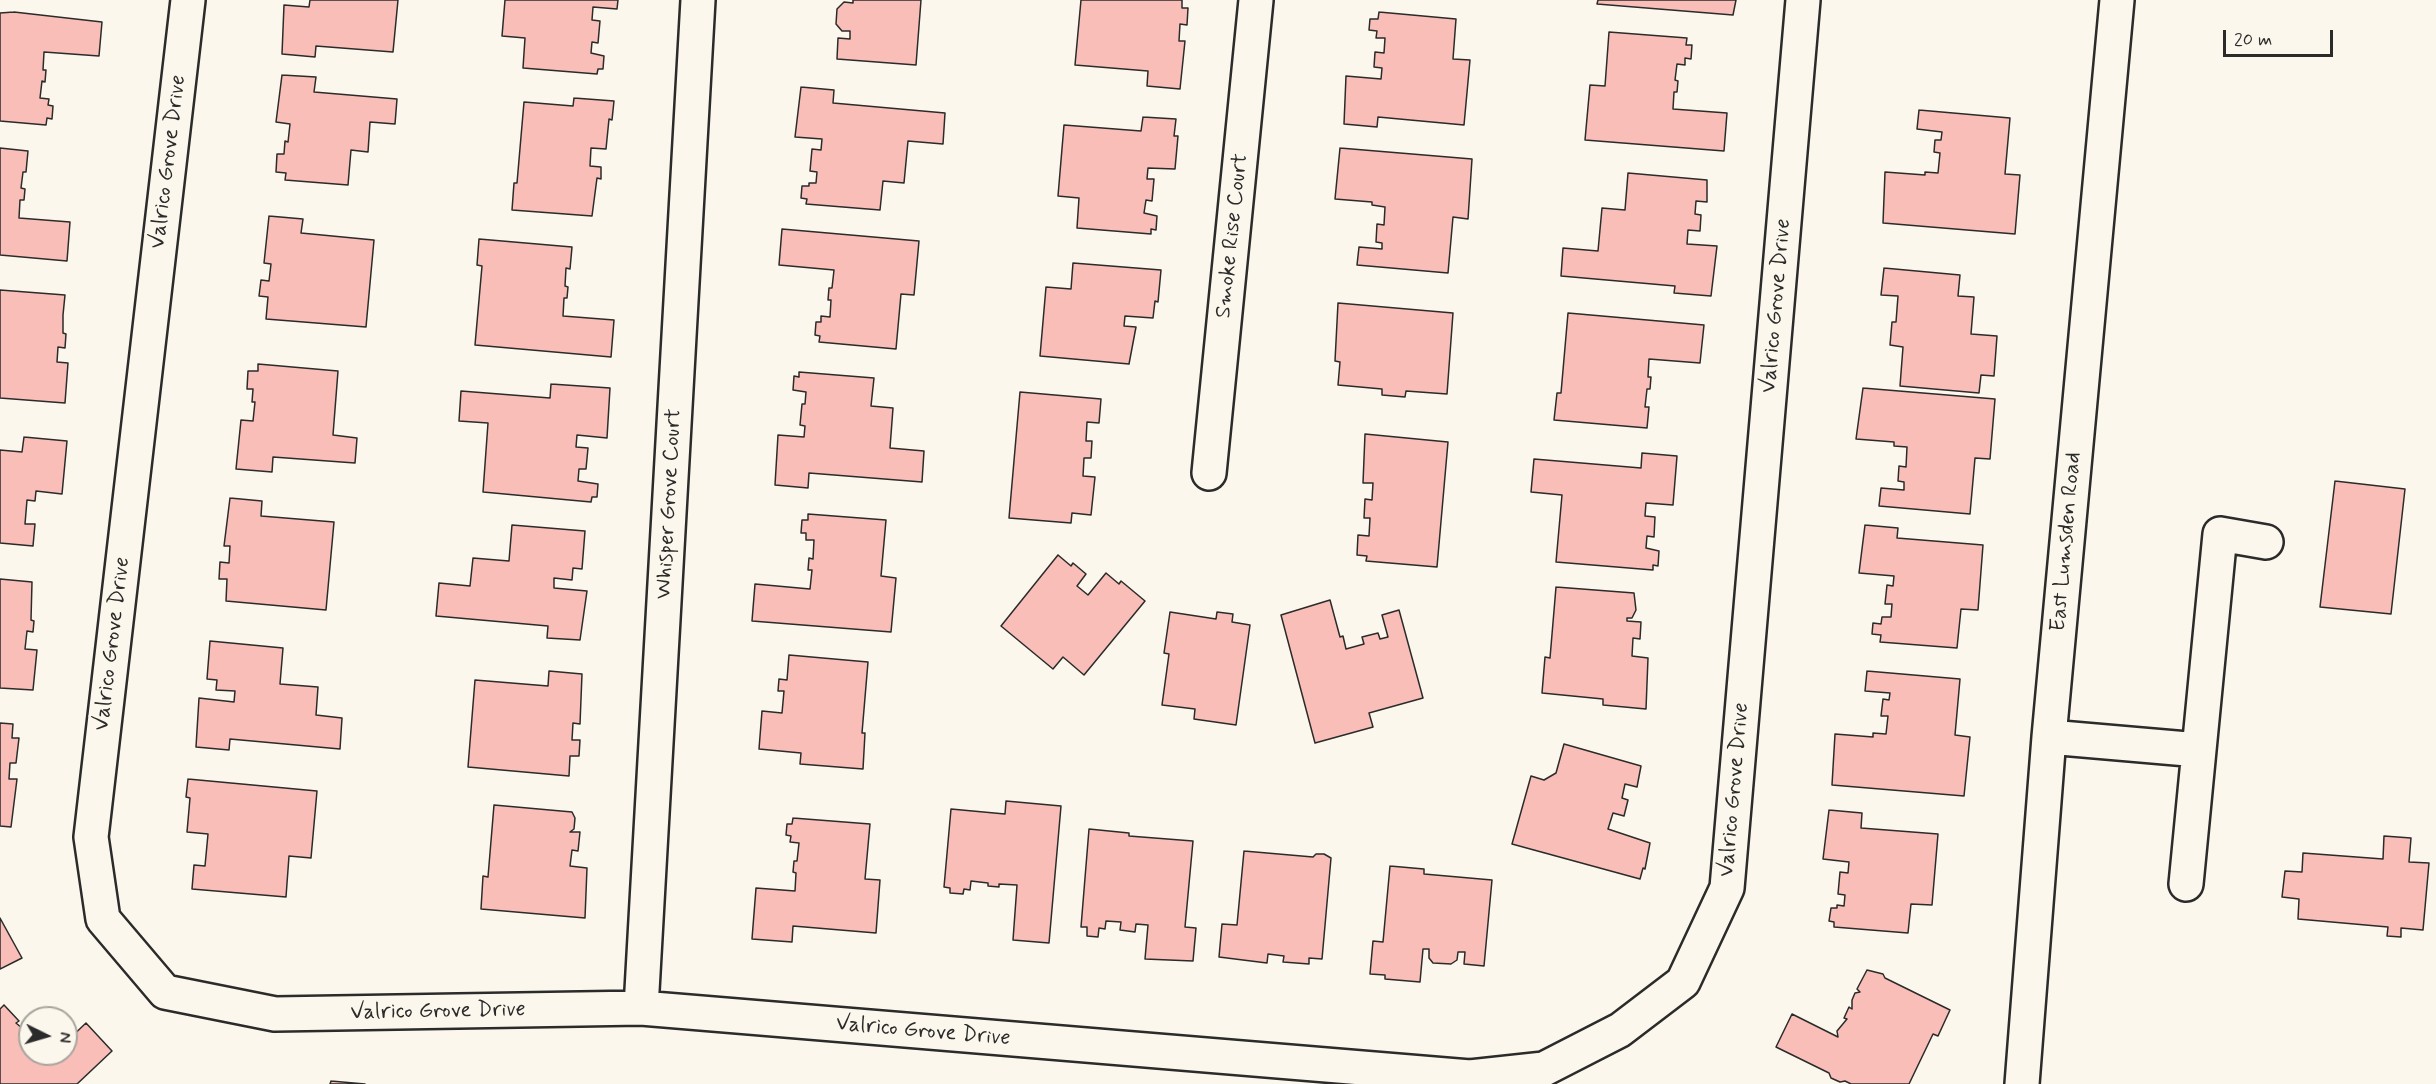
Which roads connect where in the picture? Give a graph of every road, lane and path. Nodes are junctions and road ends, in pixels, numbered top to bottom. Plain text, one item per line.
1 (188, 0) edge
2 (698, 0) edge
3 (1256, 0) edge
4 (1803, 0) edge
5 (2117, 0) edge
6 (1209, 473) dead end
7 (2266, 542) dead end
8 (2049, 737) junction
9 (2199, 750) junction
10 (2186, 884) dead end
11 (641, 1008) junction
12 (2022, 1084) edge

1 - 11 street, Valrico Grove Drive
2 - 11 street, Whisper Grove Court
3 - 6 street, Smoke Rise Court
4 - 11 street, Valrico Grove Drive
5 - 8 street, East Lumsden Road
7 - 9 street
8 - 9 street
8 - 12 street, East Lumsden Road
9 - 10 street

